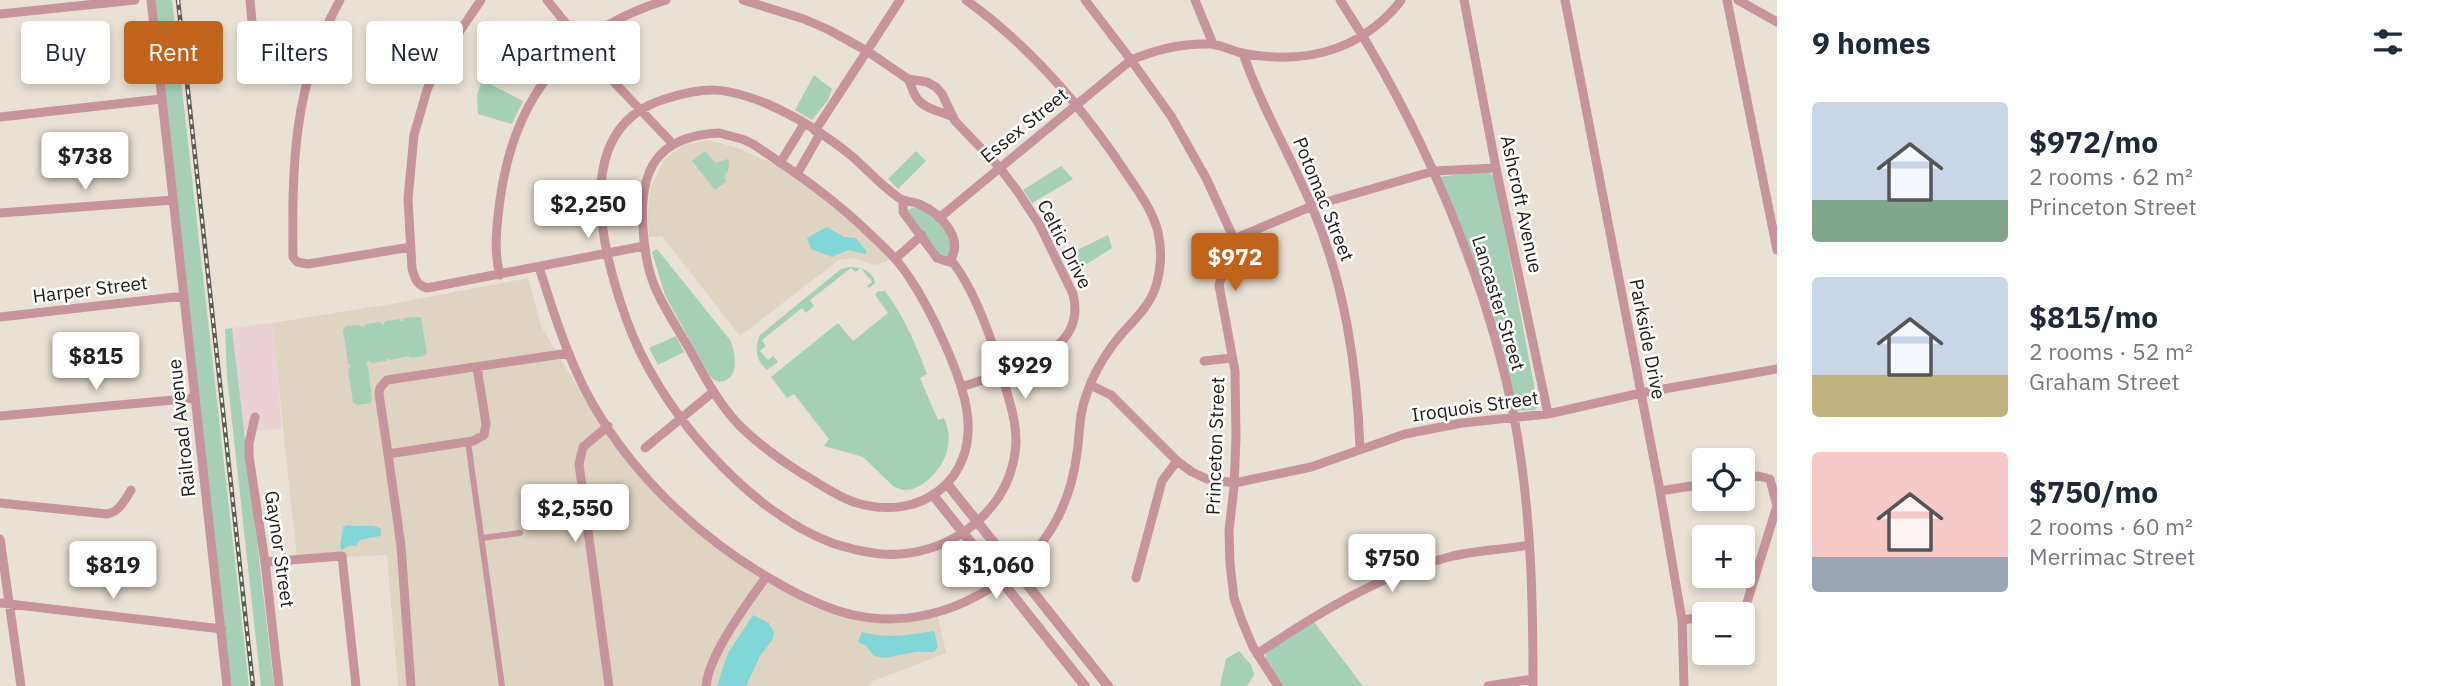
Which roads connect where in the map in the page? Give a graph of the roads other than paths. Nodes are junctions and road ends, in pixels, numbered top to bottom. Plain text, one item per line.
1 (135, 0) edge
2 (151, 0) edge
3 (250, 0) edge
4 (340, 0) edge
5 (481, 0) edge
6 (547, 0) edge
7 (666, 0) edge
8 (743, 0) edge
9 (900, 0) edge
10 (966, 0) edge
11 (1085, 0) edge
12 (1195, 0) edge
13 (1340, 0) edge
14 (1401, 0) edge
15 (1464, 0) edge
16 (1565, 0) edge
17 (1727, 0) edge
18 (1738, 0) edge
19 (0, 14) edge
20 (252, 21) edge
21 (329, 21) edge
22 (563, 21) edge
23 (614, 21) edge
24 (1777, 22) edge
25 (1364, 36) junction
26 (1213, 44) junction
27 (867, 51) junction
28 (1243, 53) junction
29 (1132, 60) junction
30 (908, 79) junction
31 (307, 84) edge
32 (543, 84) edge
33 (617, 84) edge
34 (161, 99) junction
35 (1077, 105) junction
36 (640, 110) junction
37 (951, 116) junction
38 (0, 117) edge
39 (804, 124) junction
40 (818, 132) junction
41 (673, 144) junction
42 (780, 163) junction
43 (1000, 168) junction
44 (1496, 168) junction
45 (1434, 172) junction
46 (797, 174) junction
47 (173, 200) junction
48 (903, 201) junction
49 (1312, 206) junction
50 (0, 213) edge
51 (939, 218) junction
52 (922, 235) junction
53 (1234, 239) junction
54 (644, 246) junction
55 (411, 247) junction
56 (1777, 250) edge
57 (607, 254) junction
58 (896, 258) junction
59 (951, 260) junction
60 (539, 267) junction
61 (500, 275) junction
62 (184, 296) junction
63 (0, 317) edge
64 (569, 353) junction
65 (1232, 358) junction
66 (1204, 361) dead end
67 (477, 367) junction
68 (1777, 369) edge
69 (1002, 374) junction
70 (1090, 385) junction
71 (961, 387) junction
72 (713, 392) junction
73 (1641, 393) junction
74 (195, 398) junction
75 (1548, 414) junction
76 (0, 416) edge
77 (255, 417) dead end
78 (1514, 417) junction
79 (681, 418) junction
80 (608, 426) junction
81 (468, 442) junction
82 (645, 448) dead end
83 (1360, 449) junction
84 (388, 454) junction
85 (1177, 461) junction
86 (1755, 476) edge
87 (1235, 483) junction
88 (948, 485) junction
89 (1692, 486) edge
90 (131, 490) dead end
91 (1660, 491) junction
92 (933, 495) junction
93 (0, 503) edge
94 (978, 522) junction
95 (520, 533) dead end
96 (962, 533) junction
97 (482, 538) junction
98 (0, 540) edge
99 (1529, 545) junction
100 (265, 562) junction
101 (1016, 569) junction
102 (766, 577) junction
103 (1136, 578) dead end
104 (1001, 581) junction
105 (1747, 602) edge
106 (4, 604) edge
107 (1692, 619) edge
108 (1682, 620) junction
109 (222, 629) junction
110 (1257, 654) junction
111 (1533, 682) edge
112 (21, 686) edge
113 (227, 686) edge
114 (279, 686) edge
115 (356, 686) edge
116 (411, 686) edge
117 (502, 686) edge
118 (609, 686) edge
119 (706, 686) edge
120 (1085, 686) edge
121 (1108, 686) edge
122 (1278, 686) edge
123 (1488, 686) edge
124 (1684, 686) edge

1 - 19 street
2 - 34 street, Railroad Avenue
3 - 20 street
4 - 21 street
5 - 55 street
6 - 22 street
7 - 23 street
8 - 27 street, Celtic Drive
9 - 27 street
10 - 35 street
11 - 29 street
12 - 26 street
13 - 25 street, Lancaster Street
14 - 25 street, Essex Street
15 - 44 street, Ashcroft Avenue
16 - 73 street, Parkside Drive
17 - 56 street
18 - 24 street
25 - 28 street, Essex Street
25 - 45 street, Lancaster Street
26 - 28 street, Essex Street
26 - 29 street, Essex Street
27 - 30 street, Celtic Drive
27 - 40 street
28 - 49 street, Potomac Street
29 - 35 street, Essex Street
29 - 53 street
30 - 37 street, Celtic Drive
30 - 37 street, Celtic Drive
31 - 55 street
32 - 61 street
33 - 36 street
34 - 38 street
34 - 47 street, Railroad Avenue
35 - 43 street, Essex Street
35 - 70 street
36 - 39 street
36 - 41 street
36 - 57 street
37 - 43 street, Celtic Drive
39 - 40 street
39 - 42 street
40 - 46 street
40 - 48 street
41 - 42 street
41 - 54 street
42 - 46 street
43 - 51 street, Essex Street
43 - 69 street, Celtic Drive
44 - 45 street
44 - 75 street, Ashcroft Avenue
45 - 49 street
45 - 78 street, Lancaster Street
46 - 58 street
47 - 50 street
47 - 62 street, Railroad Avenue
48 - 51 street
48 - 52 street
49 - 53 street
49 - 83 street, Potomac Street
51 - 59 street
52 - 58 street
52 - 59 street
53 - 65 street, Princeton Street
54 - 57 street
54 - 72 street
55 - 61 street
57 - 60 street
57 - 79 street
58 - 71 street
59 - 69 street
60 - 61 street
60 - 64 street
62 - 63 street, Harper Street
62 - 74 street, Railroad Avenue
64 - 67 street
64 - 80 street
65 - 66 street
65 - 87 street, Princeton Street
67 - 81 street
67 - 84 street
68 - 73 street, Iroquois Street
69 - 71 street, Celtic Drive
69 - 94 street
70 - 85 street, Iroquois Street
70 - 101 street
71 - 88 street
72 - 79 street
72 - 92 street
73 - 75 street, Iroquois Street
73 - 91 street, Parkside Drive
74 - 76 street
74 - 109 street, Railroad Avenue
75 - 78 street, Iroquois Street
77 - 100 street, Gaynor Street
78 - 83 street, Iroquois Street
78 - 99 street, Lancaster Street
79 - 82 street
79 - 96 street
80 - 102 street
80 - 118 street
81 - 84 street
81 - 97 street
83 - 87 street, Iroquois Street
84 - 116 street
85 - 87 street, Iroquois Street
85 - 103 street
86 - 105 street
87 - 110 street, Princeton Street
88 - 92 street
88 - 94 street
89 - 91 street
90 - 93 street
91 - 108 street, Parkside Drive
92 - 96 street
94 - 96 street
94 - 101 street
95 - 97 street
96 - 104 street
97 - 117 street
98 - 106 street
99 - 110 street
99 - 111 street, Lancaster Street
100 - 114 street, Gaynor Street
100 - 115 street
101 - 104 street
101 - 121 street
102 - 104 street
102 - 119 street
104 - 120 street
106 - 109 street
106 - 112 street
107 - 108 street
108 - 124 street, Parkside Drive
109 - 113 street, Railroad Avenue
110 - 122 street, Princeton Street
111 - 123 street

